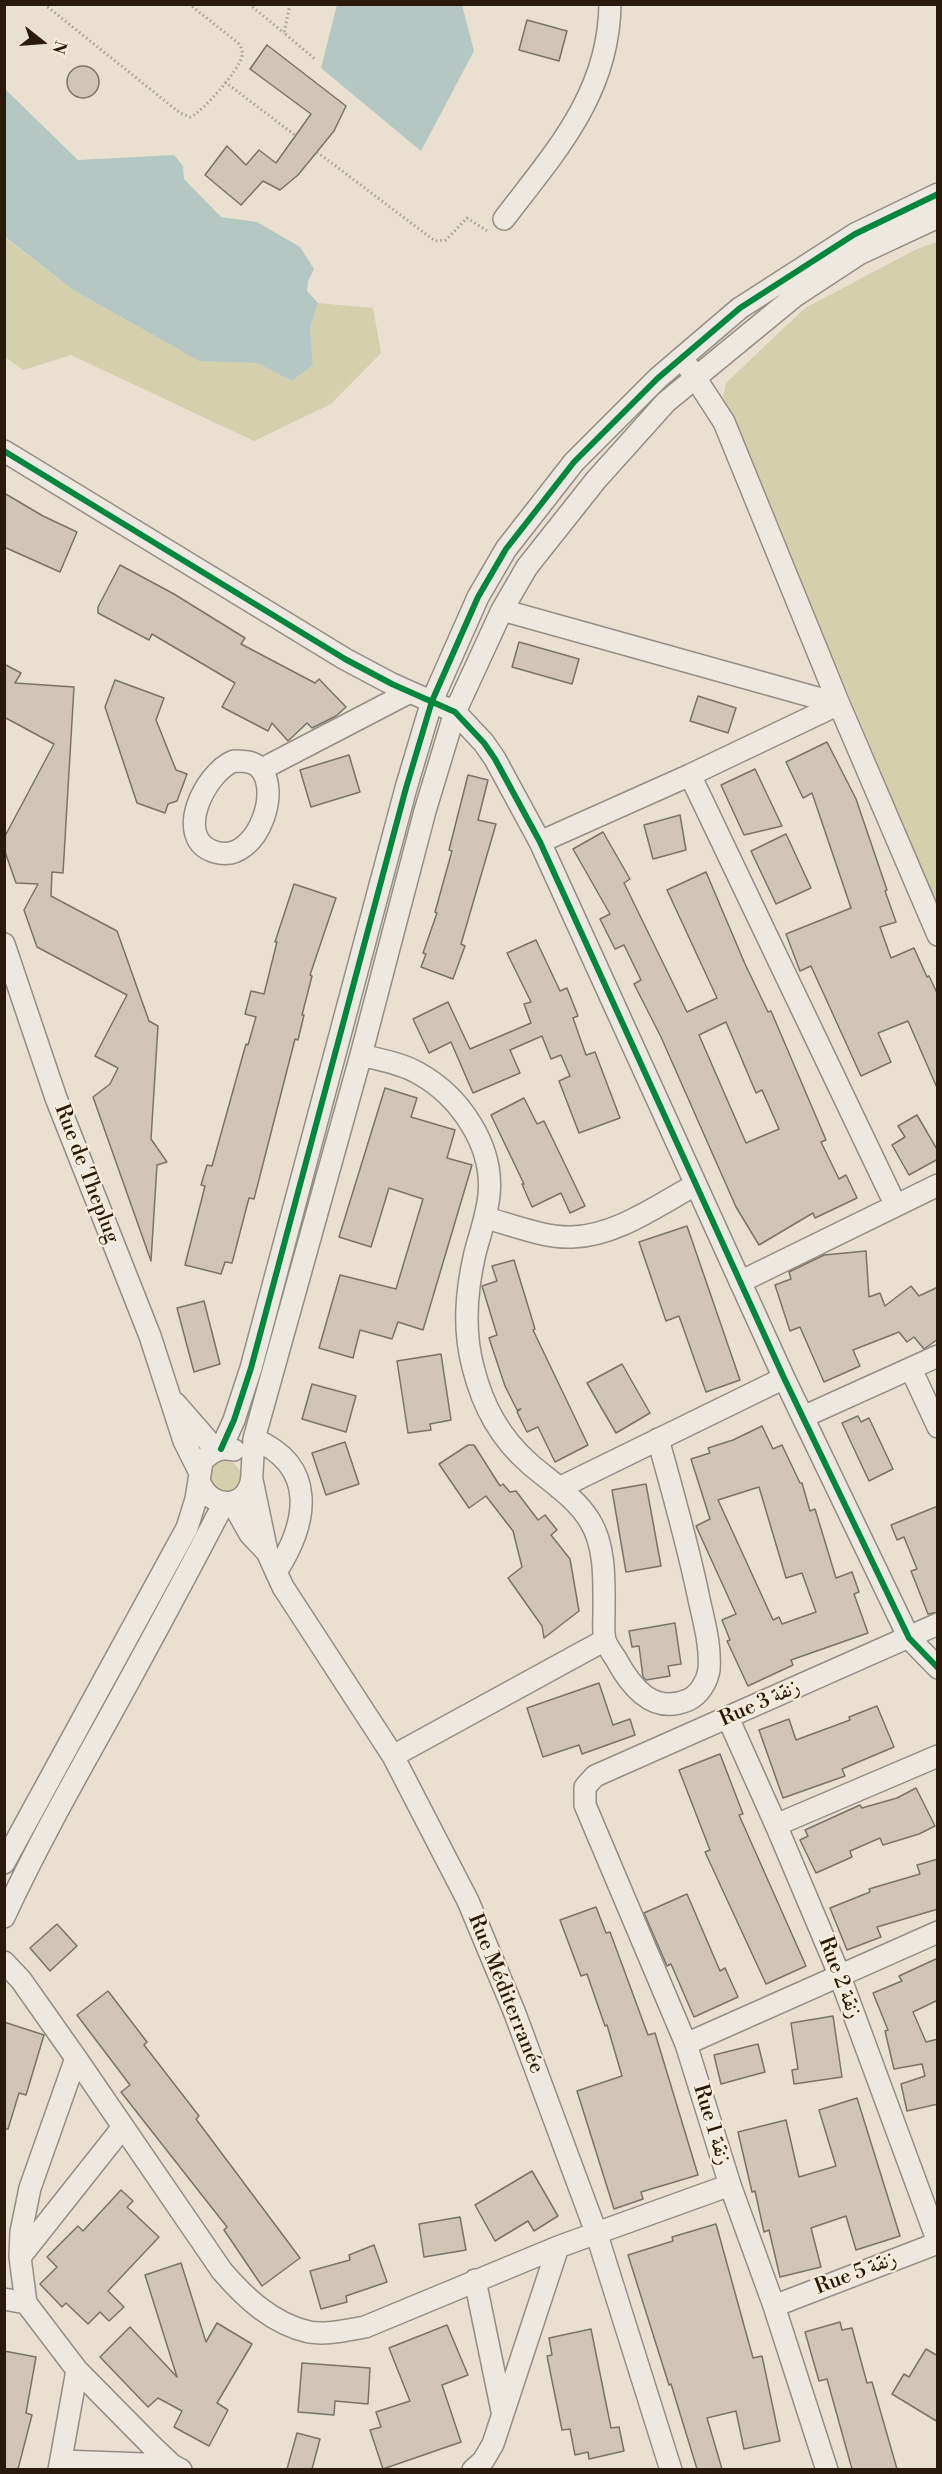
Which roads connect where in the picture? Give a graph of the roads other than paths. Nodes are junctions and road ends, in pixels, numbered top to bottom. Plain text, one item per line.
1 (610, 4) edge
2 (938, 194) edge
3 (938, 217) edge
4 (504, 219) road end
5 (681, 357) junction
6 (695, 376) junction
7 (4, 451) edge
8 (502, 610) junction
9 (410, 692) junction
10 (432, 702) junction
11 (839, 704) junction
12 (455, 712) junction
13 (262, 769) dead end
14 (690, 774) junction
15 (540, 842) junction
16 (938, 935) edge
17 (4, 944) edge
18 (361, 1055) junction
19 (695, 1185) junction
20 (938, 1185) edge
21 (895, 1204) junction
22 (486, 1218) junction
23 (740, 1282) junction
24 (938, 1356) edge
25 (911, 1368) junction
26 (784, 1378) junction
27 (172, 1401) junction
28 (803, 1417) junction
29 (938, 1427) edge
30 (254, 1439) junction
31 (658, 1439) junction
32 (218, 1450) junction
33 (199, 1476) junction
34 (252, 1476) junction
35 (559, 1488) junction
36 (228, 1503) junction
37 (267, 1552) junction
38 (276, 1572) junction
39 (938, 1624) edge
40 (909, 1638) junction
41 (605, 1640) junction
42 (938, 1668) edge
43 (728, 1718) junction
44 (393, 1756) junction
45 (938, 1756) edge
46 (585, 1786) joint
47 (776, 1825) junction
48 (4, 1863) edge
49 (4, 1917) edge
50 (938, 1932) edge
51 (4, 1962) edge
52 (839, 1974) junction
53 (686, 2044) junction
54 (76, 2058) junction
55 (123, 2127) junction
56 (730, 2185) junction
57 (596, 2232) junction
58 (938, 2242) edge
59 (558, 2247) junction
60 (20, 2257) junction
61 (475, 2280) junction
62 (4, 2300) edge
63 (26, 2304) junction
64 (774, 2306) junction
65 (76, 2370) junction
66 (502, 2413) junction
67 (60, 2465) edge
68 (176, 2467) edge
69 (472, 2469) edge
70 (671, 2469) edge
71 (827, 2469) edge

1 - 4 street
2 - 5 street
3 - 6 street
5 - 6 street
5 - 10 street
6 - 8 street
6 - 11 street
7 - 9 street
8 - 11 street
8 - 12 street
9 - 10 street
9 - 13 street
10 - 12 street
10 - 32 street
11 - 14 street
11 - 16 street
12 - 15 street
12 - 18 street
14 - 15 street
14 - 21 street
15 - 19 street
17 - 27 street, Rue de Theplug
18 - 22 street
18 - 30 street
19 - 22 street
19 - 23 street
20 - 21 street
21 - 23 street
22 - 35 street
23 - 26 street
24 - 25 street
25 - 28 street
25 - 29 street
26 - 28 street
26 - 31 street
27 - 32 street
27 - 33 street
28 - 40 street
30 - 34 street
30 - 38 street
31 - 35 street
31 - 41 street
32 - 33 street
32 - 34 street
33 - 36 street
33 - 48 street
34 - 36 street
34 - 37 street, Rue Méditerranée
35 - 41 street
36 - 37 street, Rue Méditerranée
36 - 49 street
37 - 38 street, Rue Méditerranée
38 - 44 street, Rue Méditerranée
39 - 40 street, Rue 3 زنقة
40 - 42 street
40 - 43 street, Rue 3 زنقة
41 - 44 street
43 - 46 street, Rue 3 زنقة
43 - 47 street, Rue 2 زنقة
44 - 57 street, Rue Méditerranée
45 - 47 street
46 - 53 street, Rue 1 زنقة
47 - 52 street, Rue 2 زنقة
50 - 52 street
51 - 54 street
52 - 53 street
52 - 58 street, Rue 2 زنقة
53 - 56 street, Rue 1 زنقة
54 - 55 street
54 - 60 street
55 - 60 street
55 - 61 street
56 - 57 street
56 - 64 street, Rue 1 زنقة
57 - 59 street
57 - 70 street, Rue Méditerranée
58 - 64 street, Rue 5 زنقة
59 - 61 street
59 - 66 street
60 - 63 street
61 - 66 street
62 - 63 street
63 - 65 street
64 - 71 street, Rue 1 زنقة
65 - 67 street
65 - 68 street
66 - 69 street
67 - 68 street

